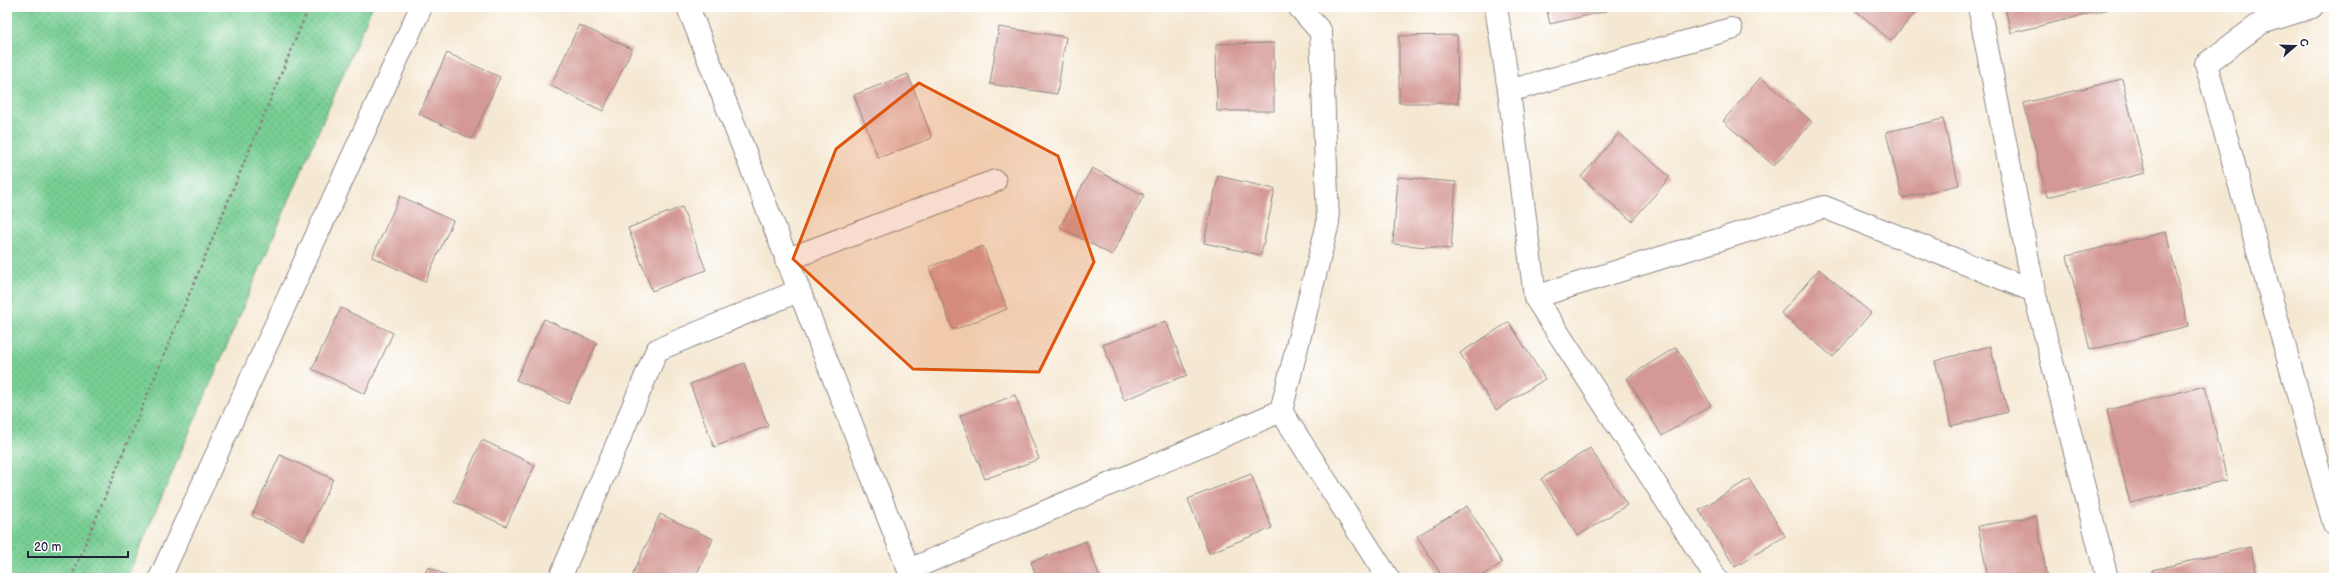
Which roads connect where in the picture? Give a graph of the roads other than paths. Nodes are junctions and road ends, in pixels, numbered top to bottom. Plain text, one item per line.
1 (421, 7) edge
2 (688, 7) edge
3 (1299, 7) edge
4 (1496, 7) edge
5 (1979, 7) edge
6 (2312, 7) edge
7 (1731, 29) dead end
8 (1509, 91) junction
9 (995, 182) dead end
10 (786, 260) junction
11 (798, 291) junction
12 (2034, 291) junction
13 (1535, 297) junction
14 (1281, 411) junction
15 (2334, 524) edge
16 (910, 574) edge
17 (160, 578) edge
18 (560, 578) edge
19 (1388, 578) edge
20 (1716, 578) edge
21 (2107, 578) edge

1 - 17 lane
2 - 10 lane
3 - 14 lane
4 - 8 lane
5 - 12 lane
6 - 15 lane
7 - 8 lane
8 - 13 lane
9 - 10 lane
10 - 11 lane
11 - 16 lane
11 - 18 lane
12 - 13 lane
12 - 21 lane
13 - 20 lane
14 - 16 lane
14 - 19 lane

